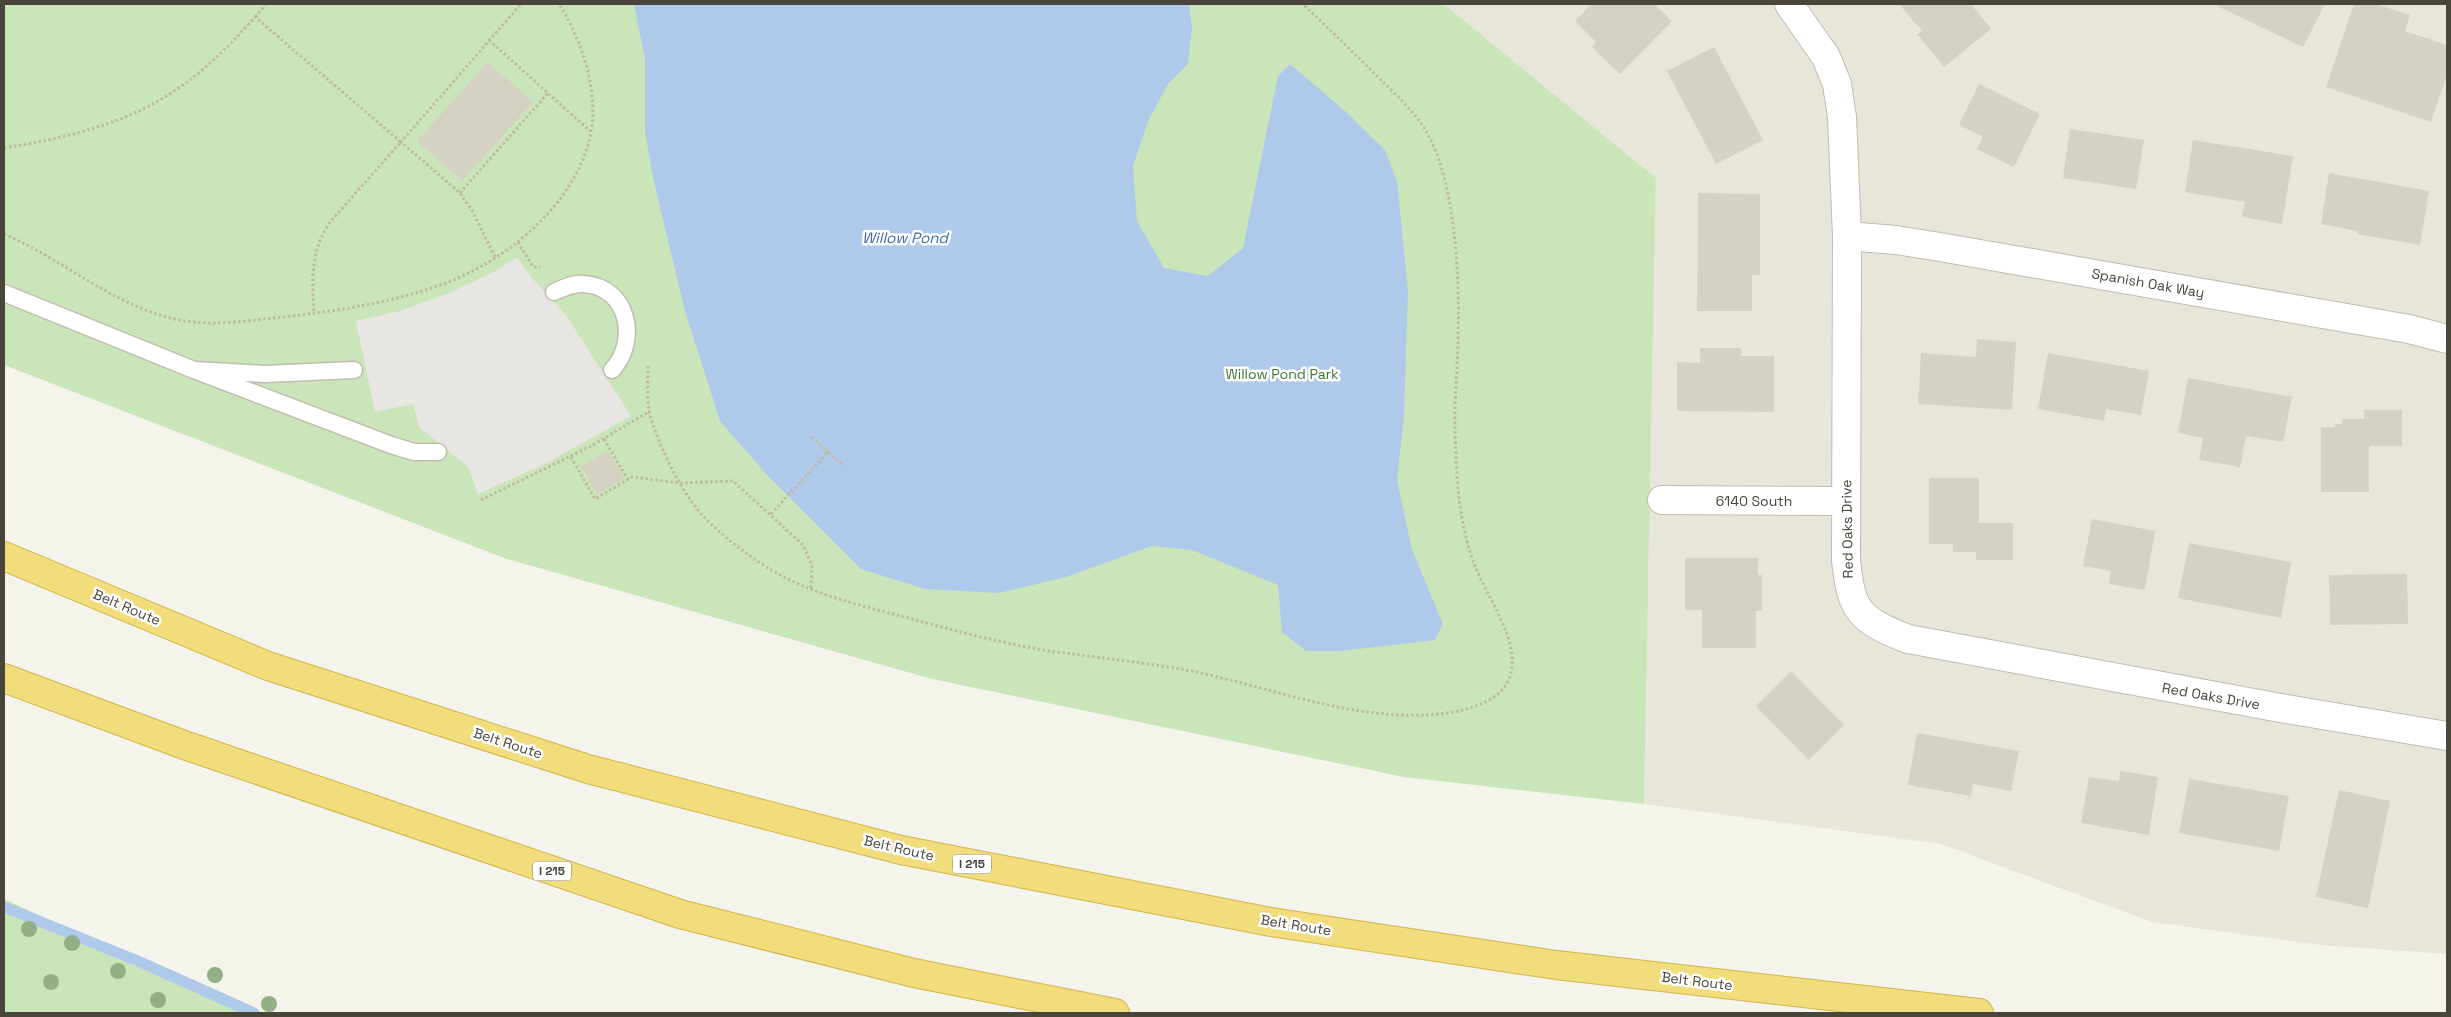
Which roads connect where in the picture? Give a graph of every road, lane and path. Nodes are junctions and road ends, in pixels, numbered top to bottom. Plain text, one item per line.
1 (266, 4) edge
2 (521, 4) edge
3 (560, 4) edge
4 (1304, 4) edge
5 (1789, 4) edge
6 (255, 17) junction
7 (489, 40) junction
8 (548, 93) junction
9 (590, 131) junction
10 (401, 142) junction
11 (4, 148) edge
12 (460, 193) junction
13 (4, 234) edge
14 (1847, 236) junction
15 (518, 242) junction
16 (495, 257) junction
17 (544, 266) dead end
18 (554, 292) dead end
19 (4, 293) edge
20 (314, 314) junction
21 (2447, 339) edge
22 (649, 356) dead end
23 (194, 370) junction
24 (354, 370) dead end
25 (612, 370) dead end
26 (650, 411) junction
27 (812, 437) dead end
28 (604, 439) junction
29 (438, 452) dead end
30 (828, 452) junction
31 (572, 457) junction
32 (844, 466) dead end
33 (628, 480) junction
34 (679, 483) junction
35 (481, 500) dead end
36 (1662, 500) dead end
37 (1846, 501) junction
38 (771, 514) junction
39 (4, 556) edge
40 (811, 589) junction
41 (4, 678) edge
42 (2447, 736) edge
43 (1115, 1013) edge
44 (1979, 1013) edge

1 - 6 path
2 - 7 path
3 - 9 path
4 - 40 path
5 - 14 street, Red Oaks Drive
6 - 10 path
6 - 11 path
7 - 8 path
7 - 10 path
8 - 9 path
8 - 12 path
9 - 15 path
10 - 12 path
10 - 20 path
12 - 16 path
13 - 20 path
14 - 21 street, Spanish Oak Way
14 - 37 street, Red Oaks Drive
15 - 16 path
15 - 17 path
16 - 20 path
18 - 25 lane
19 - 23 lane
22 - 26 path
23 - 24 lane
23 - 29 lane
26 - 28 path
26 - 34 path
27 - 30 path
28 - 31 path
28 - 33 path
30 - 32 path
30 - 38 path
31 - 33 path
31 - 35 path
33 - 34 path
34 - 38 path
34 - 40 path
36 - 37 street, 6140 South
37 - 42 street, Red Oaks Drive
38 - 40 path
39 - 44 highway, Belt Route / I 215
41 - 43 highway, I 215

